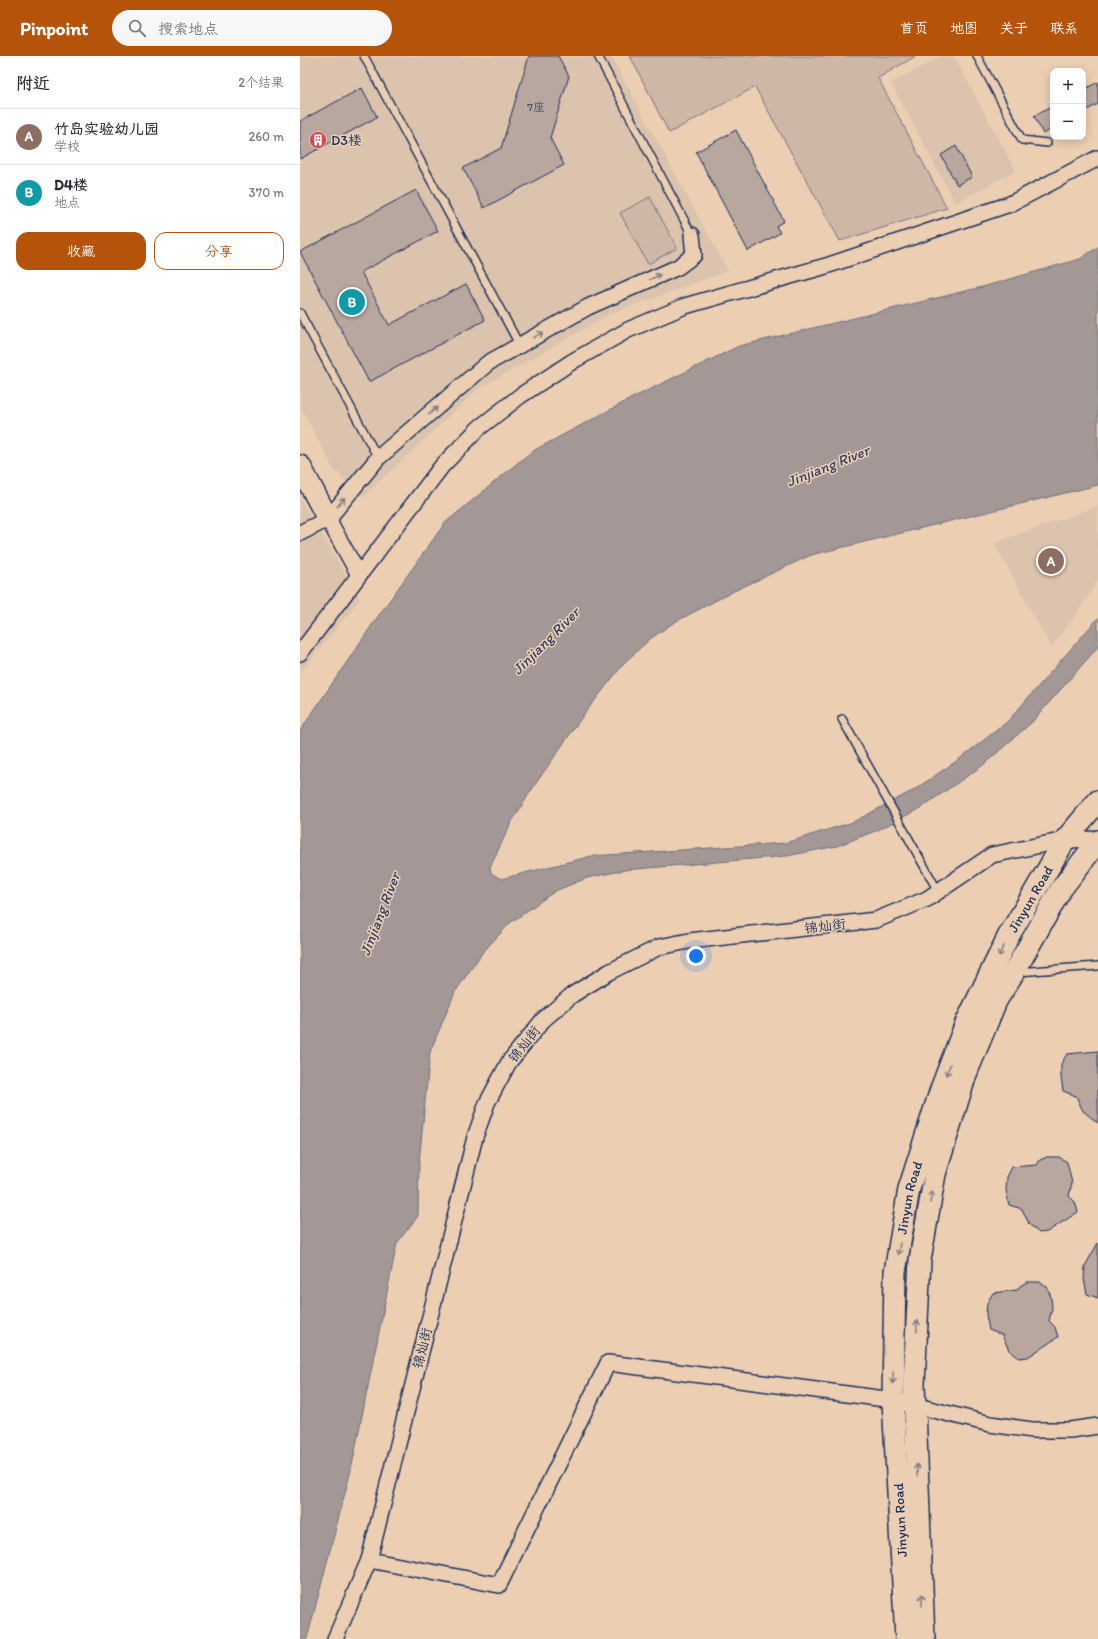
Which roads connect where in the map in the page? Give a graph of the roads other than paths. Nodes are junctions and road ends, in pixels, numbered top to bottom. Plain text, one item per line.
1 (364, 56) edge
2 (598, 56) edge
3 (977, 56) edge
4 (1047, 143) dead end
5 (1098, 158) edge
6 (692, 235) joint
7 (300, 313) edge
8 (520, 346) junction
9 (378, 458) junction
10 (300, 466) edge
11 (328, 519) junction
12 (300, 534) edge
13 (359, 575) junction
14 (300, 653) edge
15 (842, 719) dead end
16 (1098, 801) edge
17 (1065, 840) junction
18 (1098, 840) edge
19 (938, 891) junction
20 (1098, 966) edge
21 (1014, 972) junction
22 (893, 1400) junction
23 (915, 1405) junction
24 (1098, 1426) edge
25 (369, 1560) junction
26 (335, 1639) edge
27 (906, 1639) edge
28 (924, 1639) edge

1 - 8 lane
2 - 6 lane
3 - 4 lane
5 - 13 street
8 -> 6 street
7 - 9 lane
9 -> 8 street
11 -> 9 street
10 - 11 street
11 - 12 street
11 - 13 street
13 - 14 street
15 - 19 lane
16 - 17 street, Jinyun Road
17 - 18 street, 锦灿街
17 - 19 street, 锦灿街
17 -> 22 street, Jinyun Road
18 - 21 street, Jinyun Road
19 - 25 street, 锦灿街
20 - 21 lane
23 -> 21 street, Jinyun Road
22 - 23 street
22 - 25 street
22 - 27 street, Jinyun Road
23 - 24 street
28 -> 23 street, Jinyun Road
25 - 26 street, 锦灿街

